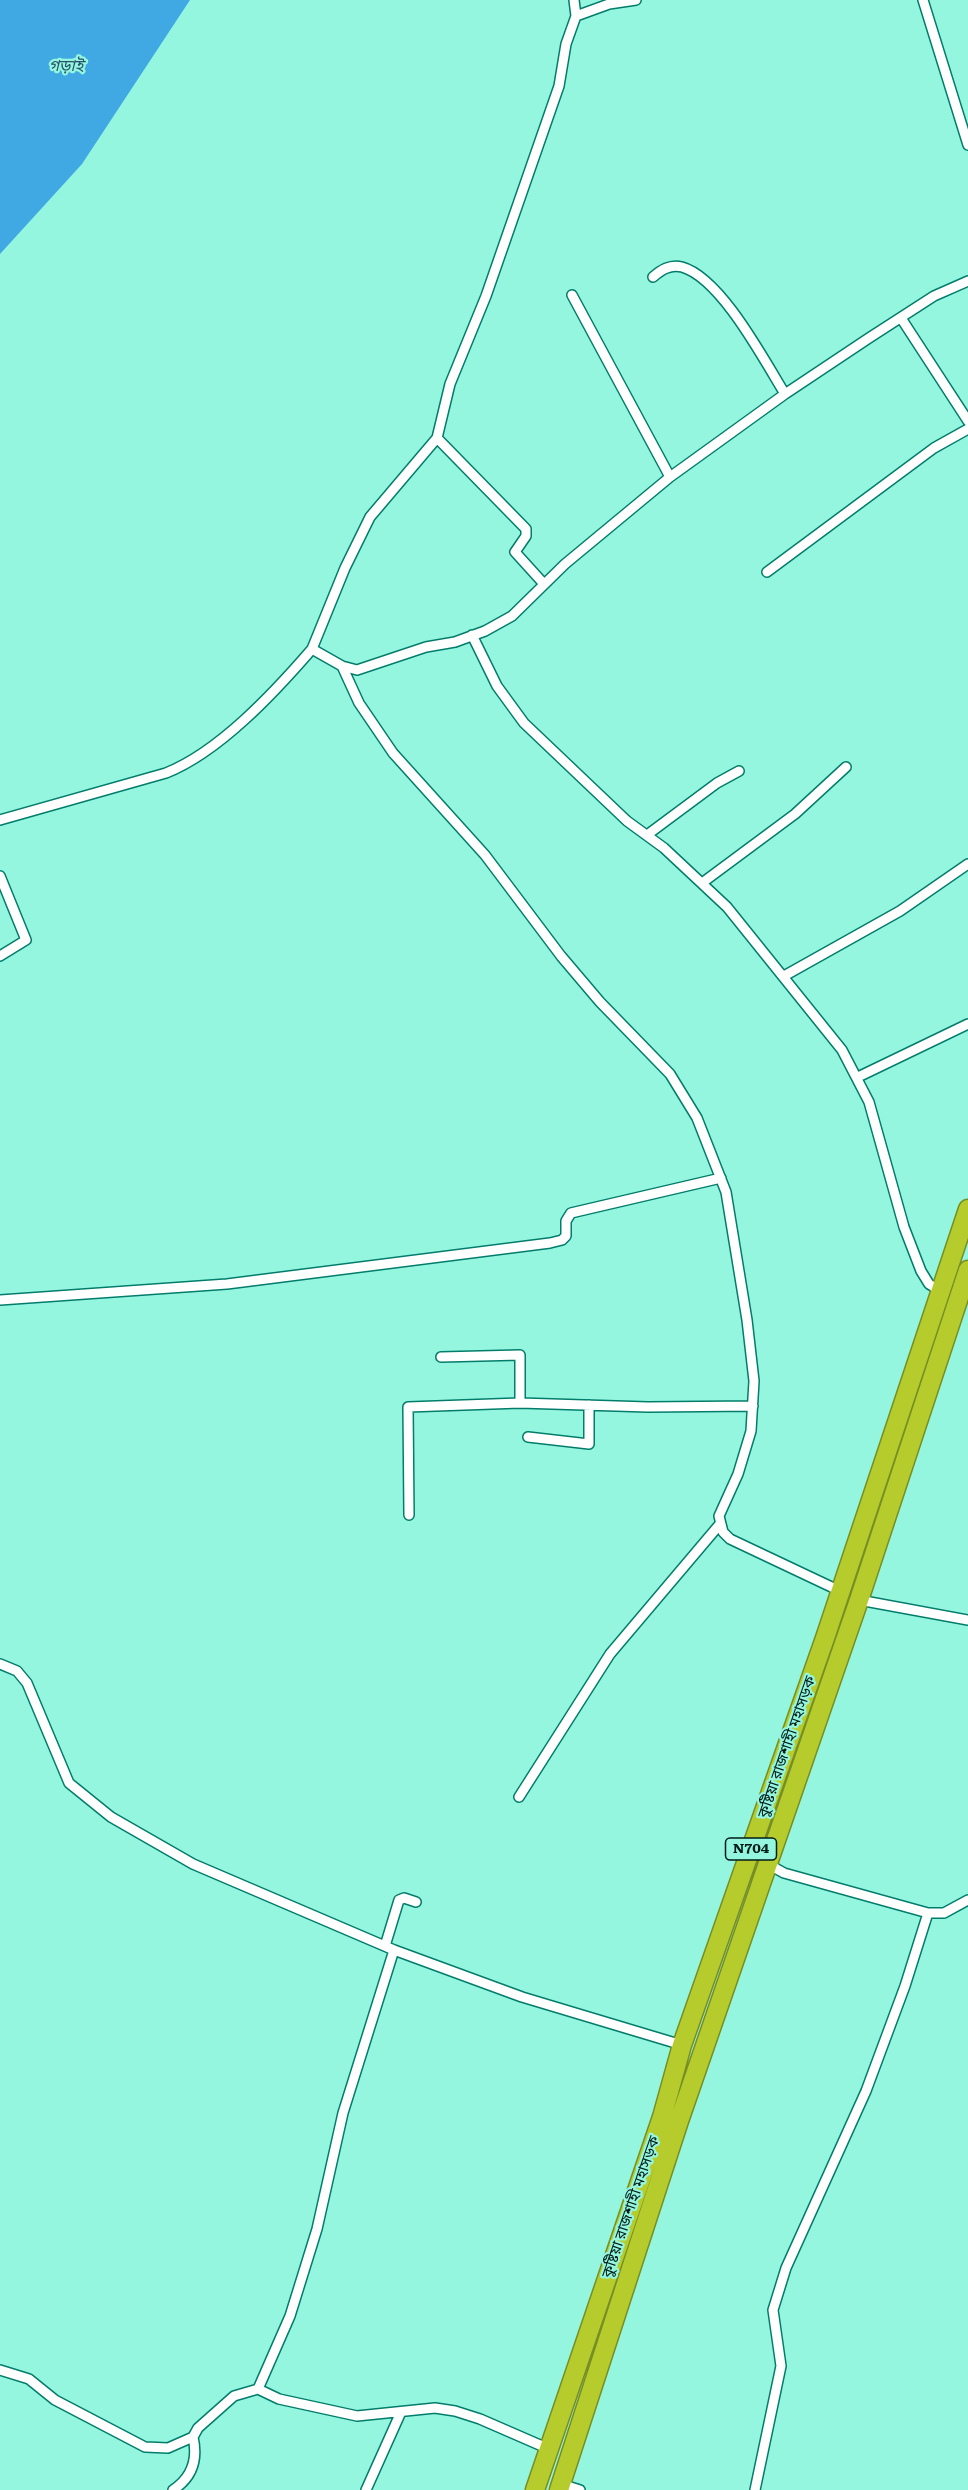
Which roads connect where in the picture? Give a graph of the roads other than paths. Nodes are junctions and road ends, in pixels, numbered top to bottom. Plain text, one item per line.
1 (574, 0) edge
2 (636, 0) edge
3 (923, 0) edge
4 (576, 16) junction
5 (968, 145) edge
6 (653, 277) dead end
7 (968, 281) edge
8 (572, 295) dead end
9 (901, 318) junction
10 (785, 394) junction
11 (968, 421) edge
12 (968, 429) edge
13 (437, 438) junction
14 (669, 477) junction
15 (767, 572) dead end
16 (544, 584) junction
17 (472, 635) junction
18 (312, 649) junction
19 (342, 666) junction
20 (846, 767) dead end
21 (739, 771) dead end
22 (0, 820) edge
23 (647, 835) junction
24 (968, 864) edge
25 (0, 876) edge
26 (702, 883) junction
27 (0, 956) edge
28 (784, 976) junction
29 (968, 1024) edge
30 (858, 1077) junction
31 (721, 1178) junction
32 (968, 1209) edge
33 (968, 1270) edge
34 (939, 1290) junction
35 (0, 1300) edge
36 (441, 1357) dead end
37 (520, 1403) junction
38 (589, 1405) junction
39 (753, 1406) junction
40 (528, 1437) dead end
41 (409, 1515) dead end
42 (720, 1524) junction
43 (840, 1591) junction
44 (859, 1600) junction
45 (968, 1620) edge
46 (825, 1638) junction
47 (843, 1643) junction
48 (0, 1664) edge
49 (519, 1797) dead end
50 (766, 1863) junction
51 (968, 1900) edge
52 (416, 1902) dead end
53 (928, 1913) junction
54 (390, 1948) junction
55 (682, 2045) junction
56 (670, 2119) junction
57 (0, 2370) edge
58 (258, 2389) junction
59 (401, 2412) junction
60 (193, 2437) junction
61 (549, 2449) junction
62 (187, 2486) edge
63 (560, 2487) edge
64 (173, 2490) edge
65 (366, 2490) edge
66 (536, 2490) edge
67 (580, 2490) edge
68 (755, 2490) edge

1 - 4 street
2 - 4 street
3 - 5 street
4 - 13 street
6 - 10 street
7 - 9 street
8 - 14 street
9 - 10 street
9 - 11 street
10 - 14 street
12 - 15 street
13 - 16 street
13 - 18 street
14 - 16 street
16 - 17 street
17 - 19 street
17 - 23 street
18 - 19 street
18 - 22 street
19 - 31 street
20 - 26 street
21 - 23 street
23 - 26 street
24 - 28 street
25 - 27 street
26 - 28 street
28 - 30 street
29 - 30 street
30 - 34 street
31 - 35 street
31 - 39 street
32 - 34 highway, কুষ্টিয়া রাজশাহী মহাসড়ক / N704
33 - 44 highway, কুষ্টিয়া রাজশাহী মহাসড়ক / N704
34 - 43 highway, কুষ্টিয়া রাজশাহী মহাসড়ক / N704
36 - 37 street
37 - 38 street
37 - 41 street
38 - 39 street
38 - 40 street
39 - 42 street
42 - 43 street
42 - 49 street
43 - 46 highway, কুষ্টিয়া রাজশাহী মহাসড়ক / N704
44 - 45 street
44 - 47 highway, কুষ্টিয়া রাজশাহী মহাসড়ক / N704
46 - 47 highway
46 - 55 highway, কুষ্টিয়া রাজশাহী মহাসড়ক / N704
47 - 50 highway, কুষ্টিয়া রাজশাহী মহাসড়ক / N704
48 - 54 street
50 - 53 street
50 - 56 highway, কুষ্টিয়া রাজশাহী মহাসড়ক / N704
51 - 53 street
52 - 54 street
53 - 68 street
54 - 55 street
54 - 58 street
55 - 56 highway, কুষ্টিয়া রাজশাহী মহাসড়ক / N704
56 - 61 highway, কুষ্টিয়া রাজশাহী মহাসড়ক / N704
56 - 63 highway, কুষ্টিয়া রাজশাহী মহাসড়ক / N704
57 - 60 street
58 - 59 street
58 - 60 street
59 - 61 street
59 - 65 street
60 - 62 street
61 - 66 highway, কুষ্টিয়া রাজশাহী মহাসড়ক / N704
62 - 64 street
63 - 67 street

